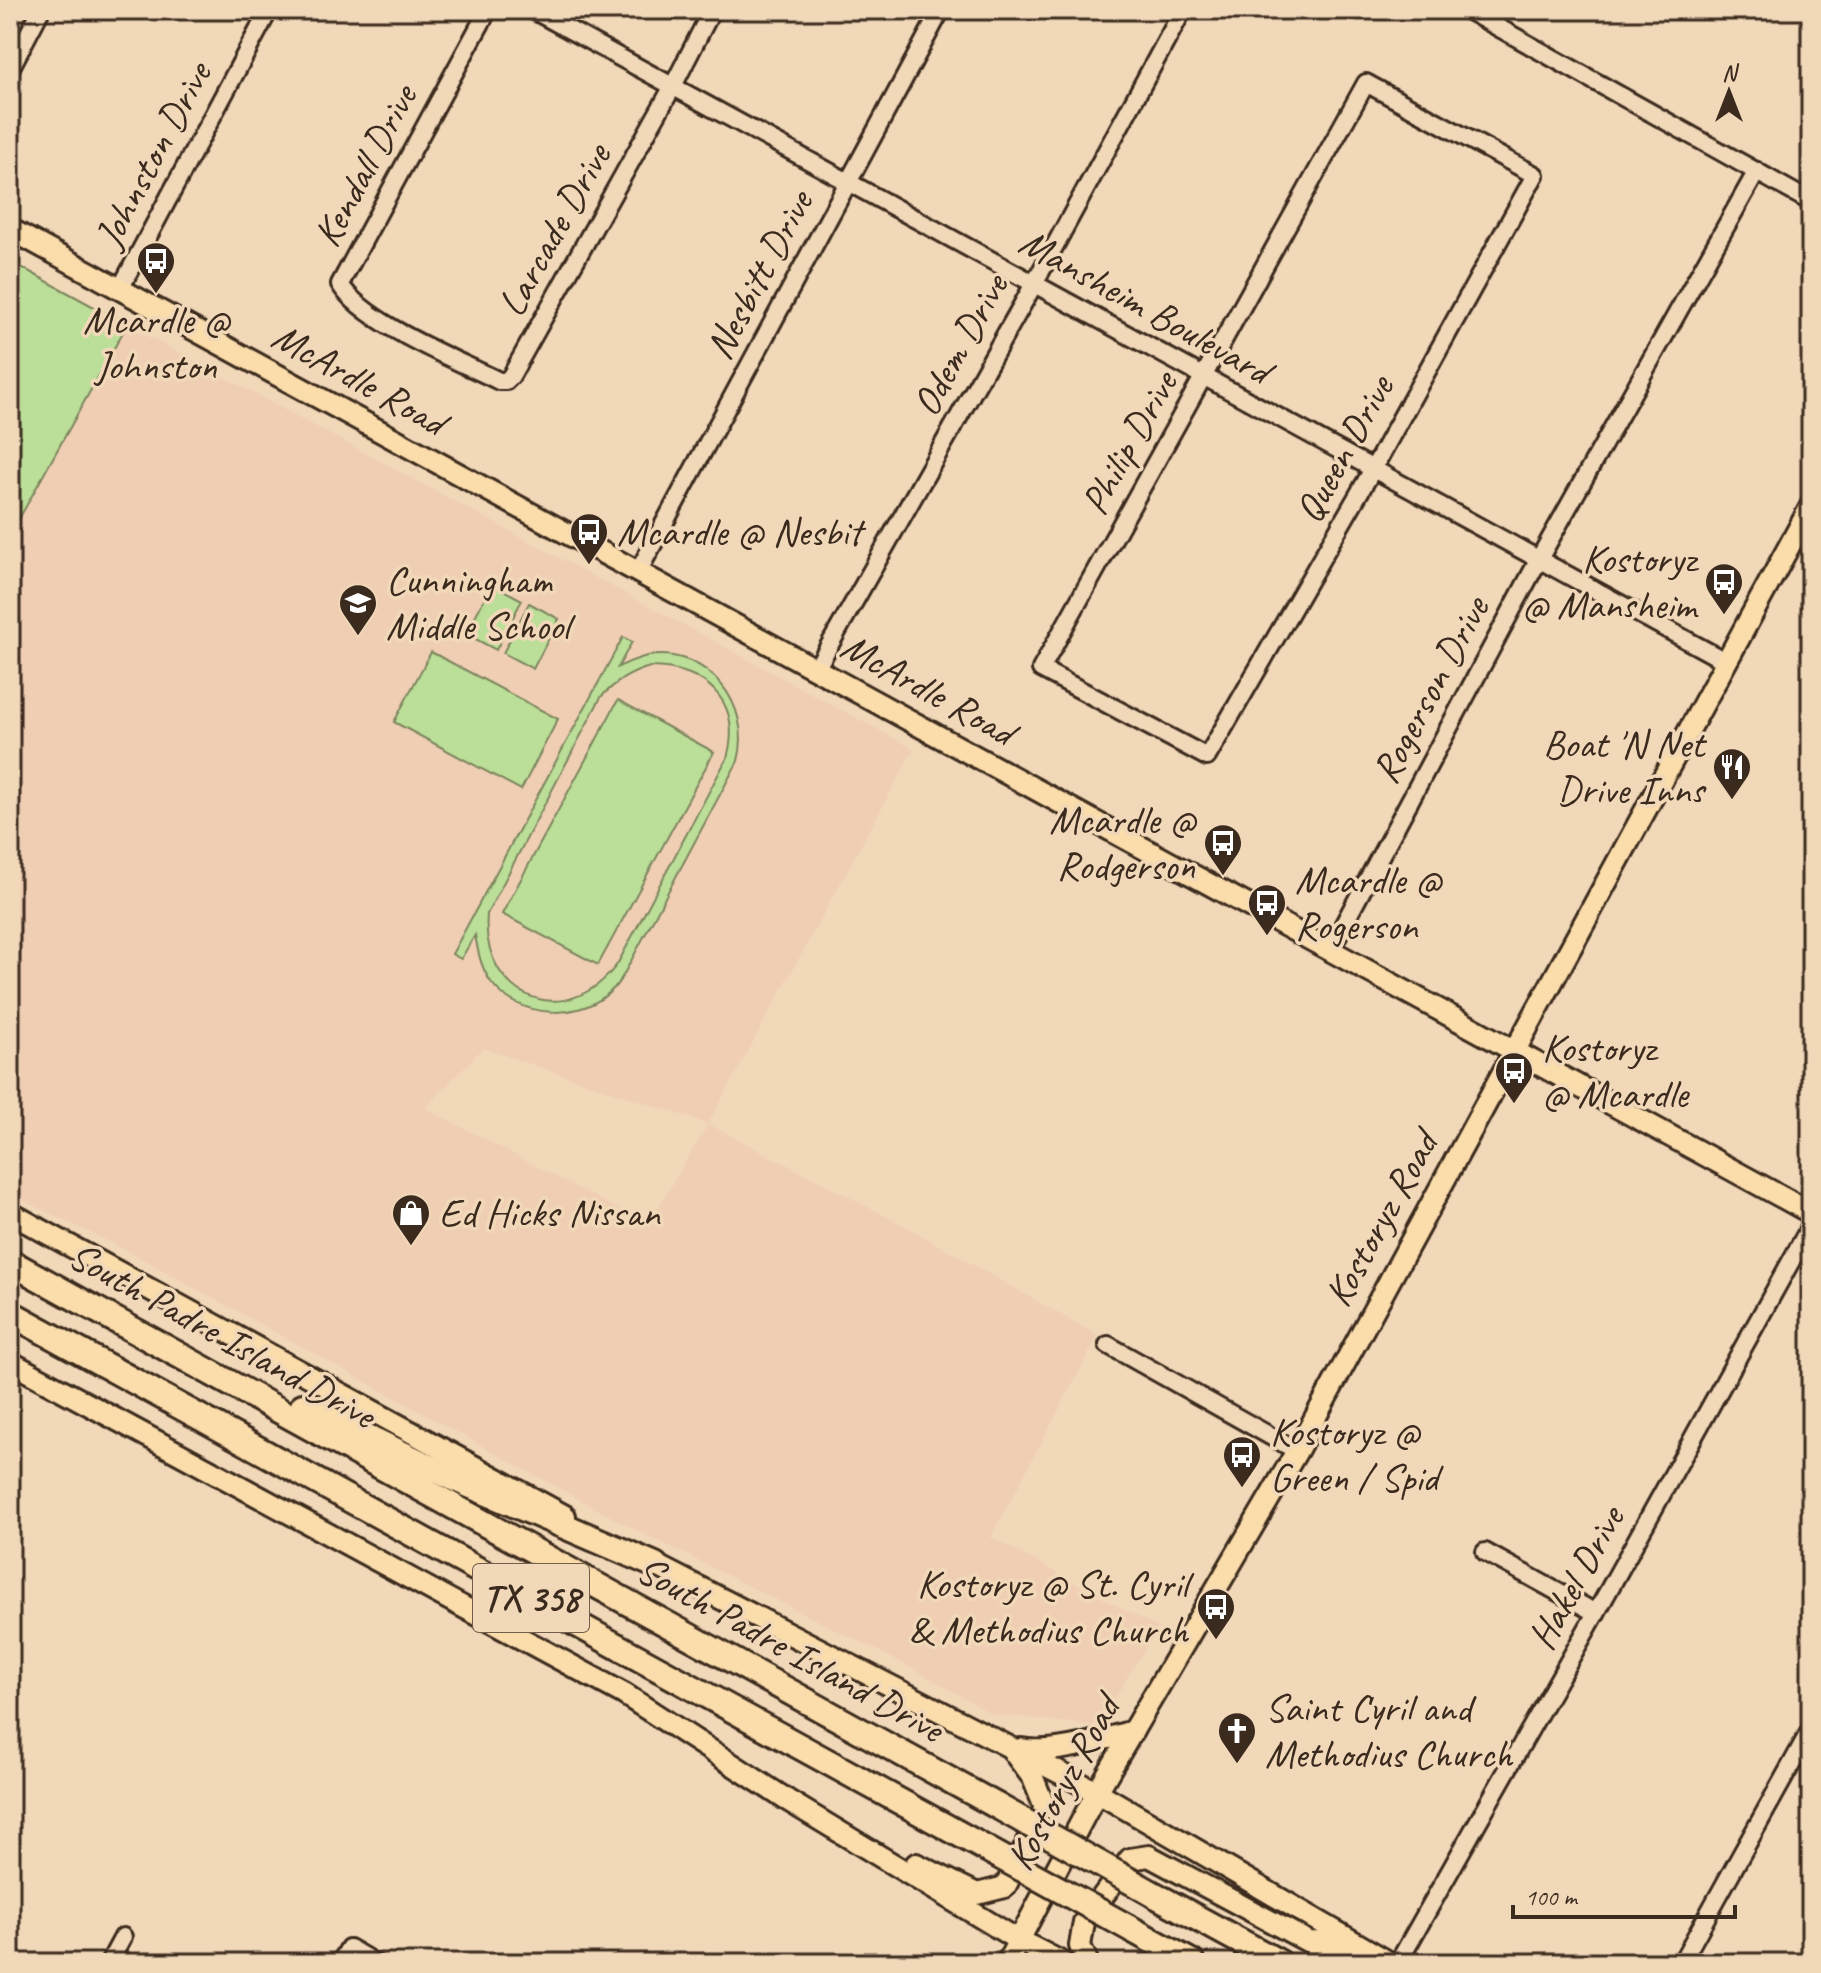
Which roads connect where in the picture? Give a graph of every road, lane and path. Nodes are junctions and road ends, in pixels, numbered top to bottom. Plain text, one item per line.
1 (41, 10) edge
2 (269, 10) edge
3 (488, 10) edge
4 (533, 10) edge
5 (712, 10) edge
6 (941, 10) edge
7 (1183, 10) edge
8 (1467, 10) edge
9 (10, 69) edge
10 (673, 86) junction
11 (1450, 130) joint
12 (1757, 171) junction
13 (848, 182) junction
14 (1811, 202) edge
15 (10, 229) edge
16 (1034, 284) junction
17 (120, 289) junction
18 (402, 333) joint
19 (1205, 377) junction
20 (1373, 469) junction
21 (1811, 506) edge
22 (1539, 559) junction
23 (638, 572) junction
24 (1725, 661) junction
25 (816, 669) junction
26 (1124, 713) joint
27 (1330, 950) junction
28 (1514, 1050) junction
29 (10, 1213) edge
30 (1811, 1213) edge
31 (1811, 1225) edge
32 (10, 1262) edge
33 (69, 1294) junction
34 (10, 1313) edge
35 (1108, 1345) dead end
36 (10, 1362) edge
37 (1297, 1451) junction
38 (1485, 1552) dead end
39 (655, 1565) junction
40 (1596, 1613) junction
41 (1811, 1729) edge
42 (1133, 1731) junction
43 (1009, 1747) junction
44 (1097, 1792) junction
45 (787, 1800) junction
46 (123, 1937) dead end
47 (1018, 1940) junction
48 (1355, 1943) junction
49 (344, 1956) edge
50 (109, 1963) edge
51 (375, 1963) edge
52 (1007, 1963) edge
53 (1063, 1963) edge
54 (1088, 1963) edge
55 (1193, 1963) edge
56 (1280, 1963) edge
57 (1390, 1963) edge
58 (1398, 1963) edge
59 (1681, 1963) edge

1 - 9 street
2 - 17 street, Johnston Drive
3 - 18 street, Kendall Drive
4 - 10 street, Mansheim Boulevard
5 - 10 street, Larcade Drive
6 - 13 street, Nesbitt Drive
7 - 16 street, Odem Drive
8 - 12 street
10 - 13 street, Mansheim Boulevard
10 - 18 street, Larcade Drive
11 - 19 street, Philip Drive
11 - 20 street, Queen Drive
12 - 14 street
12 - 22 street, Rogerson Drive
13 - 16 street, Mansheim Boulevard
13 - 23 street, Nesbitt Drive
15 - 17 main road, McArdle Road
16 - 19 street, Mansheim Boulevard
16 - 25 street, Odem Drive
17 - 23 main road, McArdle Road
19 - 20 street, Mansheim Boulevard
19 - 26 street, Philip Drive
20 - 22 street, Mansheim Boulevard
20 - 26 street, Queen Drive
21 - 24 main road, Kostoryz Road
22 - 24 street, Mansheim Boulevard
22 - 27 street, Rogerson Drive
23 - 25 main road, McArdle Road
24 - 28 main road, Kostoryz Road
25 - 27 main road, McArdle Road
27 - 28 main road, McArdle Road
28 - 30 main road, McArdle Road
28 - 37 main road, Kostoryz Road
29 - 39 main road
31 - 40 street, Hakel Drive
32 - 33 highway, South Padre Island Drive / TX 358
33 - 39 highway
33 - 56 highway, South Padre Island Drive / TX 358, bridge
34 - 55 highway, South Padre Island Drive / TX 358, bridge
35 - 37 street
36 - 45 main road
37 - 42 main road, Kostoryz Road
38 - 40 street
39 - 43 main road
40 - 58 street, Hakel Drive
41 - 59 street
42 - 43 main road
42 - 44 main road, Kostoryz Road
43 - 44 main road
43 - 45 main road
44 - 47 main road, Kostoryz Road
44 - 48 main road
45 - 47 main road
46 - 50 street
47 - 52 main road, Kostoryz Road
47 - 53 main road
48 - 54 main road
48 - 57 main road
49 - 51 street

